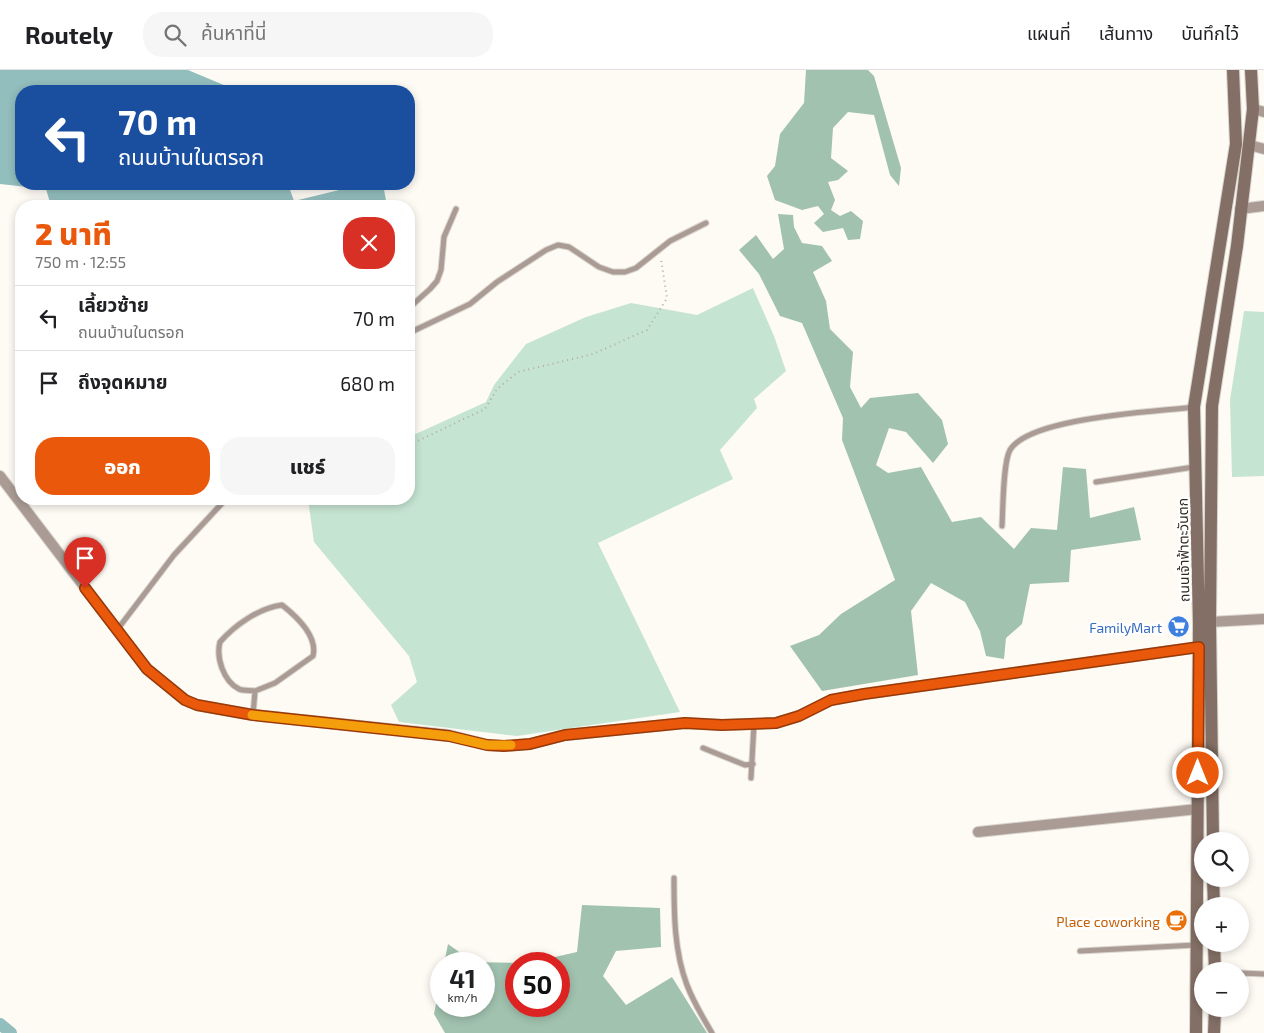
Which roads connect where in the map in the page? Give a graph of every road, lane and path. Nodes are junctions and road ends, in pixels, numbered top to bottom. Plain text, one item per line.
1 (1233, 70) edge
2 (1251, 70) edge
3 (1258, 110) edge
4 (1249, 145) junction
5 (1264, 149) edge
6 (1264, 206) edge
7 (1240, 208) junction
8 (456, 209) dead end
9 (706, 223) dead end
10 (659, 248) junction
11 (415, 303) edge
12 (415, 330) edge
13 (1194, 407) junction
14 (415, 442) edge
15 (1197, 467) junction
16 (0, 476) edge
17 (1096, 482) dead end
18 (15, 496) edge
19 (22, 505) edge
20 (220, 505) edge
21 (1002, 526) dead end
22 (1264, 619) edge
23 (1210, 622) junction
24 (117, 630) junction
25 (1199, 647) junction
26 (255, 691) junction
27 (253, 715) junction
28 (754, 724) junction
29 (703, 748) dead end
30 (753, 764) junction
31 (751, 778) dead end
32 (1198, 809) junction
33 (978, 832) dead end
34 (1213, 832) edge
35 (674, 878) dead end
36 (1197, 897) edge
37 (1194, 945) edge
38 (1080, 951) dead end
39 (1197, 952) edge
40 (1249, 973) edge
41 (1264, 974) edge
42 (1214, 1017) edge
43 (712, 1033) edge
44 (1196, 1033) edge
45 (1214, 1033) edge

1 - 13 main road, ถนนเจ้าฟ้าตะวันตก
2 - 3 main road, ถนนเจ้าฟ้าตะวันตก
3 - 4 main road, ถนนเจ้าฟ้าตะวันตก
4 - 5 street
4 - 7 main road, ถนนเจ้าฟ้าตะวันตก
6 - 7 street
7 - 23 main road, ถนนเจ้าฟ้าตะวันตก
8 - 11 lane
9 - 10 lane
10 - 12 lane
10 - 14 path
13 - 15 main road, ถนนเจ้าฟ้าตะวันตก
13 - 21 lane
15 - 17 lane
15 - 25 main road, ถนนเจ้าฟ้าตะวันตก
16 - 18 street
19 - 24 street
20 - 24 lane
22 - 23 street
23 - 34 main road, ถนนเจ้าฟ้าตะวันตก
24 - 27 street
25 - 28 street
25 - 32 main road, ถนนเจ้าฟ้าตะวันตก
26 - 26 lane
26 - 27 lane
27 - 28 street
28 - 30 lane
29 - 30 lane
30 - 31 lane
32 - 33 street
32 - 36 main road, ถนนเจ้าฟ้าตะวันตก
35 - 43 lane
37 - 38 lane
39 - 44 main road, ถนนเจ้าฟ้าตะวันตก
40 - 41 lane
42 - 45 main road

